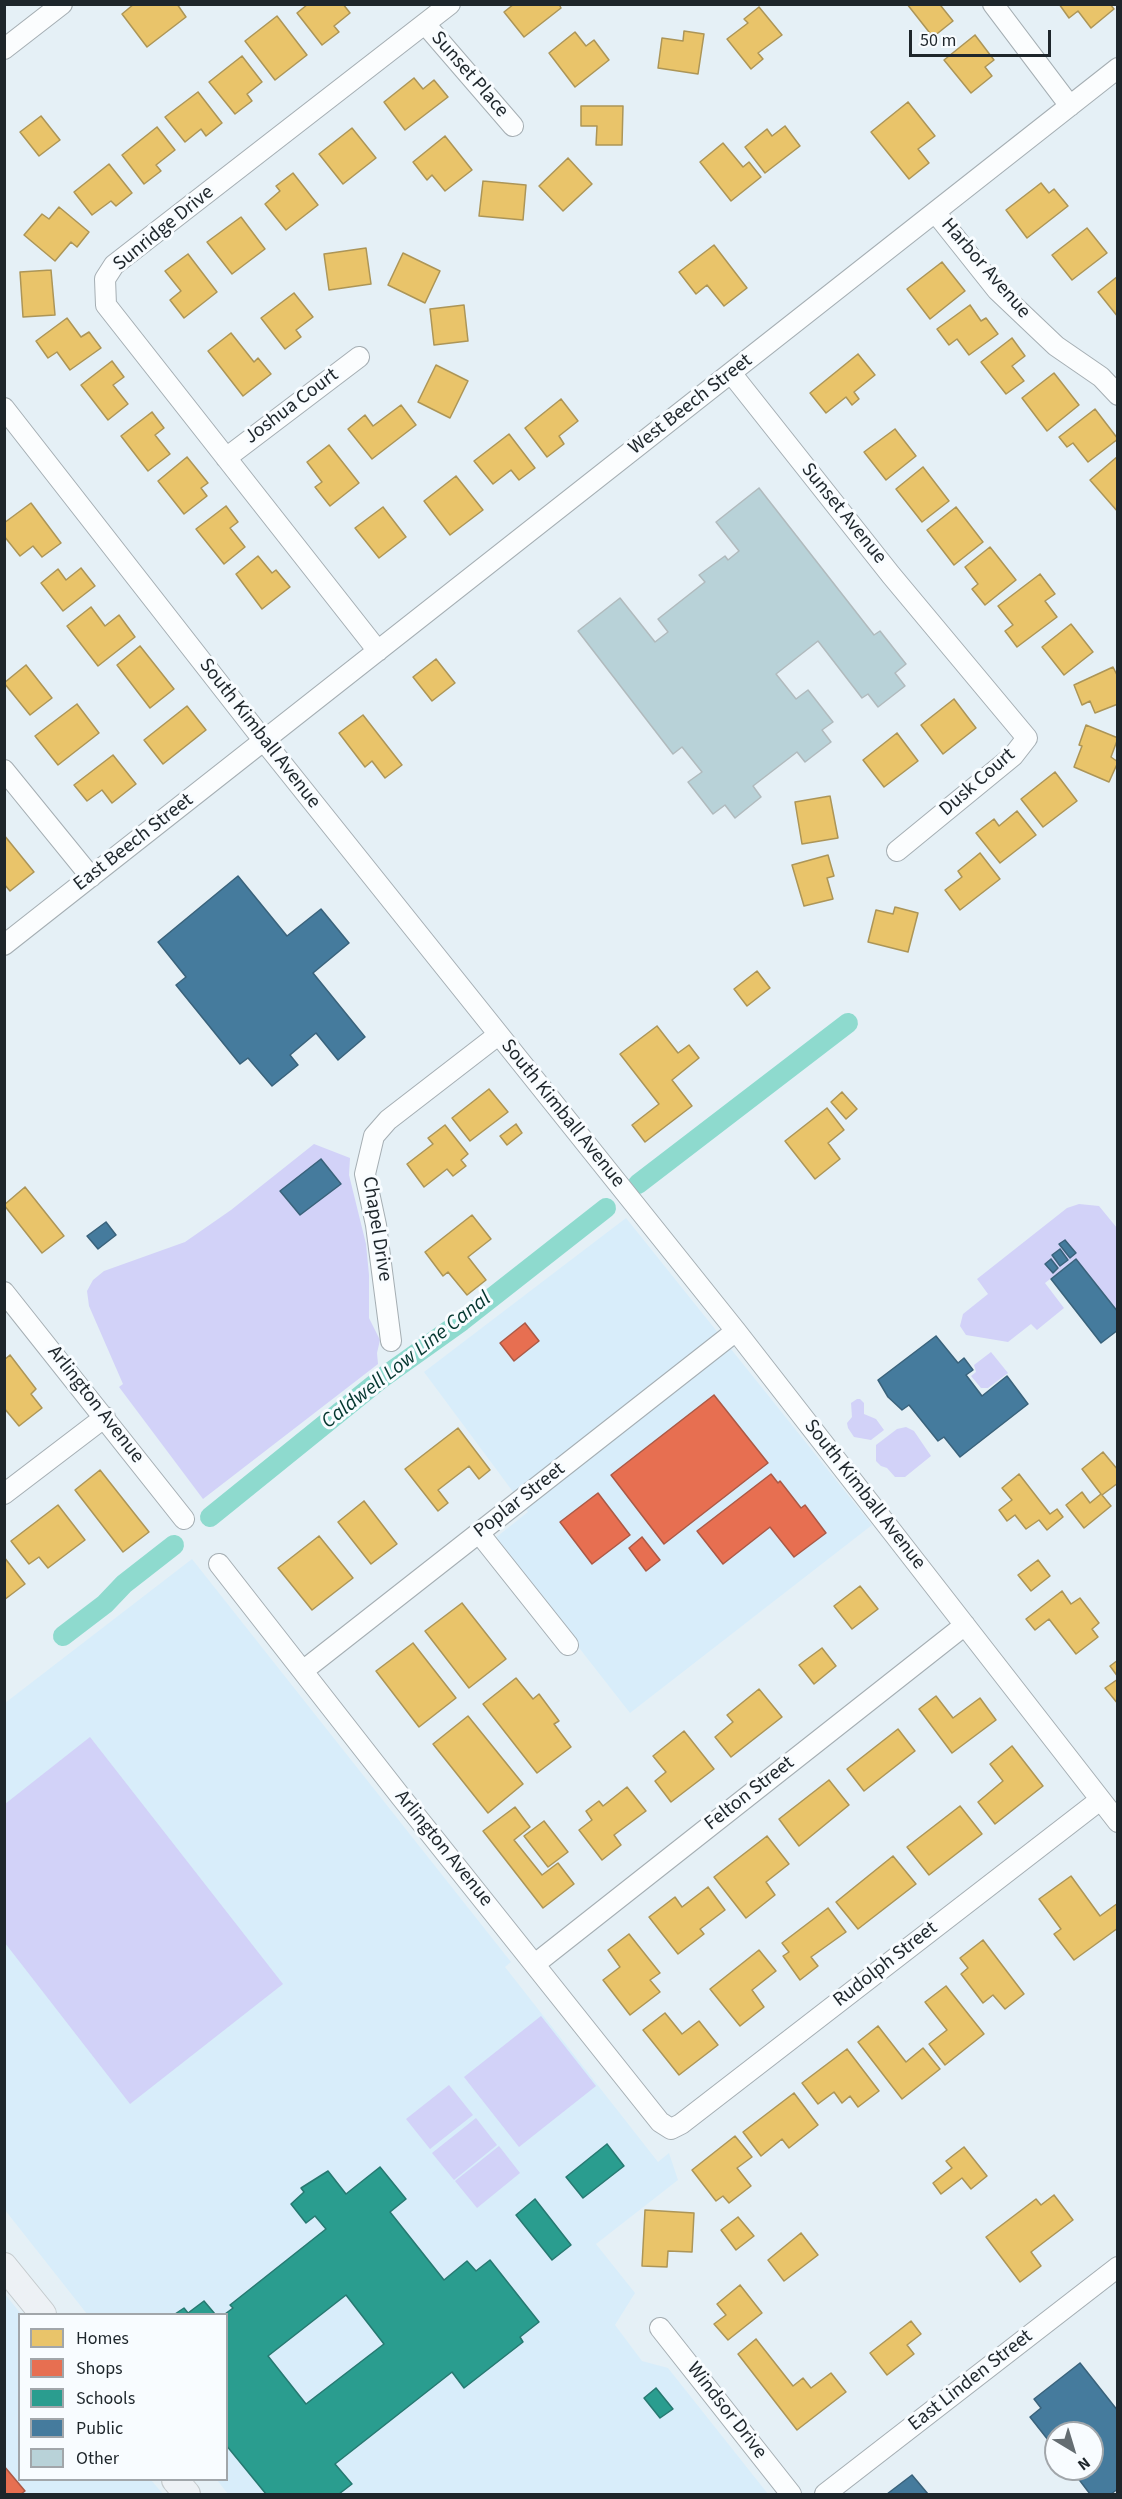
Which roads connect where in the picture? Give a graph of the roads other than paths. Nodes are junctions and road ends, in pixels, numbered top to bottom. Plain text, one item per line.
1 (62, 4) edge
2 (450, 4) edge
3 (993, 4) edge
4 (425, 24) junction
5 (4, 50) edge
6 (1118, 68) edge
7 (1070, 106) junction
8 (513, 126) dead end
9 (935, 212) junction
10 (359, 357) dead end
11 (730, 373) junction
12 (1118, 395) edge
13 (4, 408) edge
14 (226, 458) junction
15 (378, 651) junction
16 (957, 653) joint
17 (264, 741) junction
18 (4, 770) edge
19 (897, 851) dead end
20 (91, 877) junction
21 (4, 945) edge
22 (498, 1035) junction
23 (4, 1292) edge
24 (736, 1331) junction
25 (392, 1341) dead end
26 (105, 1417) junction
27 (4, 1494) edge
28 (184, 1519) dead end
29 (479, 1533) junction
30 (219, 1564) dead end
31 (964, 1625) junction
32 (568, 1645) dead end
33 (304, 1670) junction
34 (1100, 1800) junction
35 (1118, 1822) edge
36 (535, 1964) junction
37 (670, 2129) joint
38 (4, 2266) edge
39 (1118, 2267) edge
40 (42, 2313) edge
41 (660, 2328) dead end
42 (176, 2481) edge
43 (187, 2494) edge
44 (791, 2494) edge
45 (825, 2494) edge

1 - 5 street
2 - 4 street, Sunridge Drive
3 - 7 street
4 - 8 street, Sunset Place
4 - 14 street, Sunridge Drive
6 - 7 street, West Beech Street
7 - 9 street, West Beech Street
9 - 11 street, West Beech Street
9 - 12 street, Harbor Avenue
10 - 14 street, Joshua Court
11 - 15 street, West Beech Street
11 - 16 street, Sunset Avenue
13 - 17 street, South Kimball Avenue
14 - 15 street, Sunridge Drive
15 - 17 street, West Beech Street
16 - 19 street, Dusk Court
17 - 20 street, East Beech Street
17 - 22 street, South Kimball Avenue
18 - 20 street
20 - 21 street, East Beech Street
22 - 24 street, South Kimball Avenue
22 - 25 street, Chapel Drive
23 - 26 street, Arlington Avenue
24 - 29 street, Poplar Street
24 - 31 street, South Kimball Avenue
26 - 27 street
26 - 28 street, Arlington Avenue
29 - 32 street
29 - 33 street, Poplar Street
30 - 33 street, Arlington Avenue
31 - 34 street, South Kimball Avenue
31 - 36 street, Felton Street
33 - 36 street, Arlington Avenue
34 - 35 street, South Kimball Avenue
34 - 37 street, Rudolph Street
36 - 37 street, Arlington Avenue
38 - 40 main road
39 - 45 street, East Linden Street
41 - 44 street, Windsor Drive
42 - 43 main road

